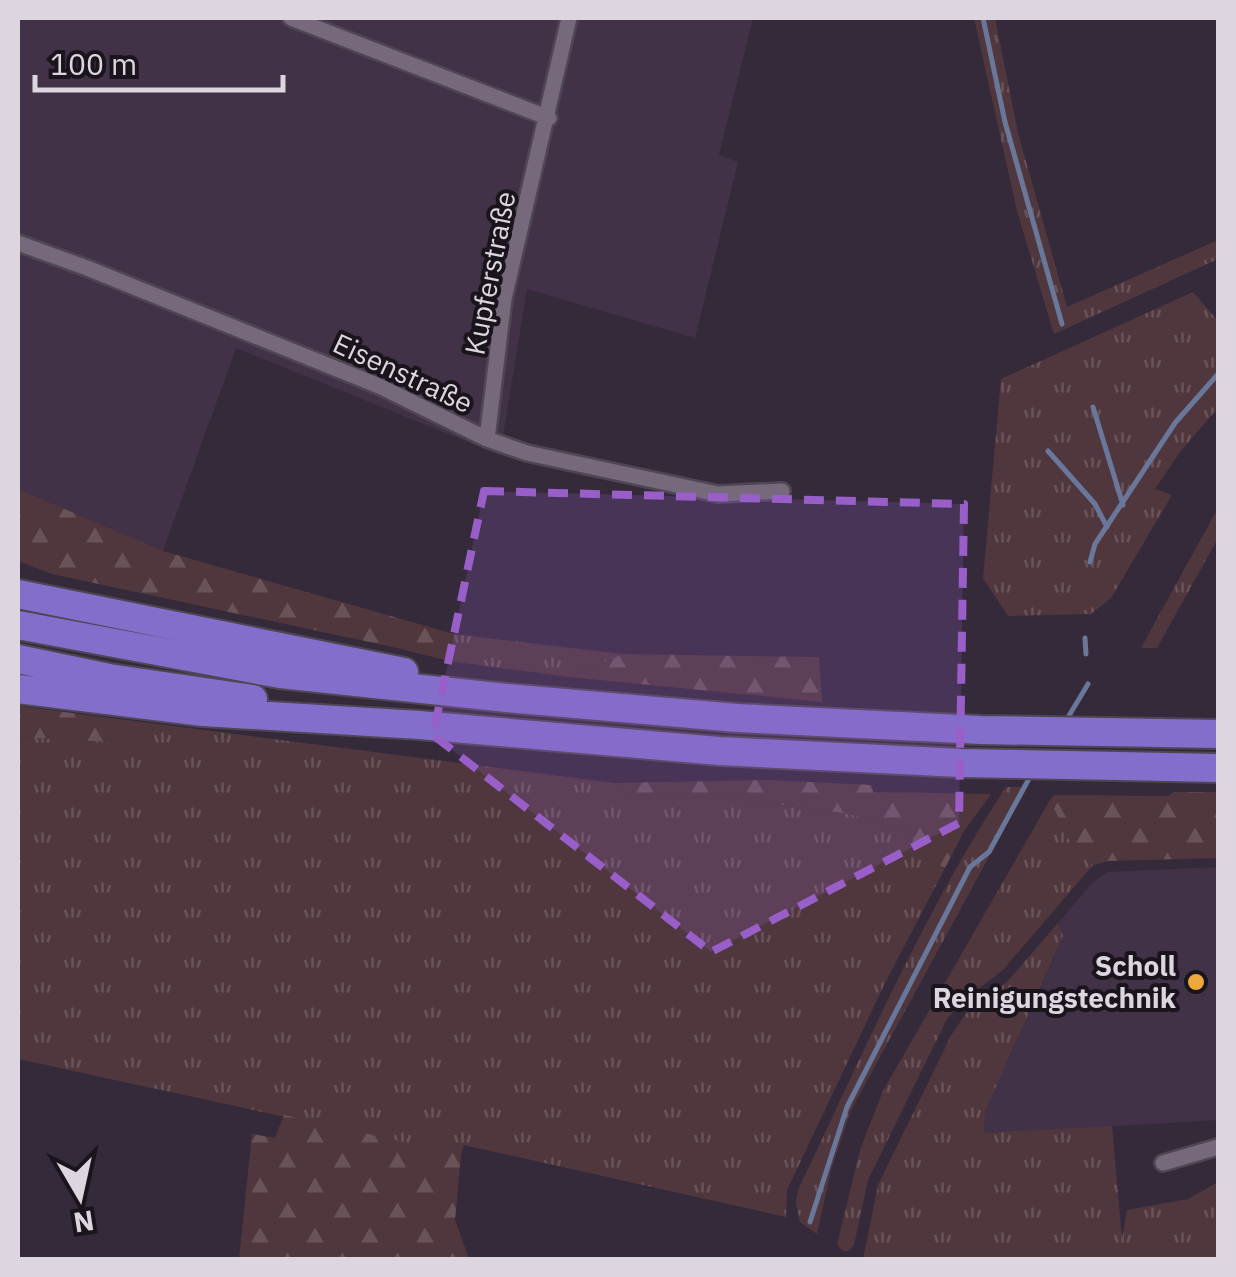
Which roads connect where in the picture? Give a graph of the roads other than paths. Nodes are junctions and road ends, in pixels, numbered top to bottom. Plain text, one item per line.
1 (292, 18) edge
2 (569, 18) edge
3 (548, 118) junction
4 (18, 243) edge
5 (488, 439) junction
6 (782, 492) dead end
7 (18, 576) edge
8 (18, 594) edge
9 (110, 614) junction
10 (18, 626) edge
11 (18, 659) edge
12 (18, 689) edge
13 (507, 698) junction
14 (419, 724) junction
15 (1218, 734) edge
16 (1218, 768) edge
17 (1218, 1146) edge
18 (1162, 1163) dead end

1 - 3 street
2 - 3 street, Kupferstraße
3 - 5 street, Kupferstraße
4 - 5 street, Eisenstraße
5 - 6 street, Eisenstraße
7 - 9 highway
8 - 9 highway
9 - 13 highway
10 - 13 highway
11 - 14 highway
12 - 14 highway
13 - 15 highway
14 - 16 highway
17 - 18 street

